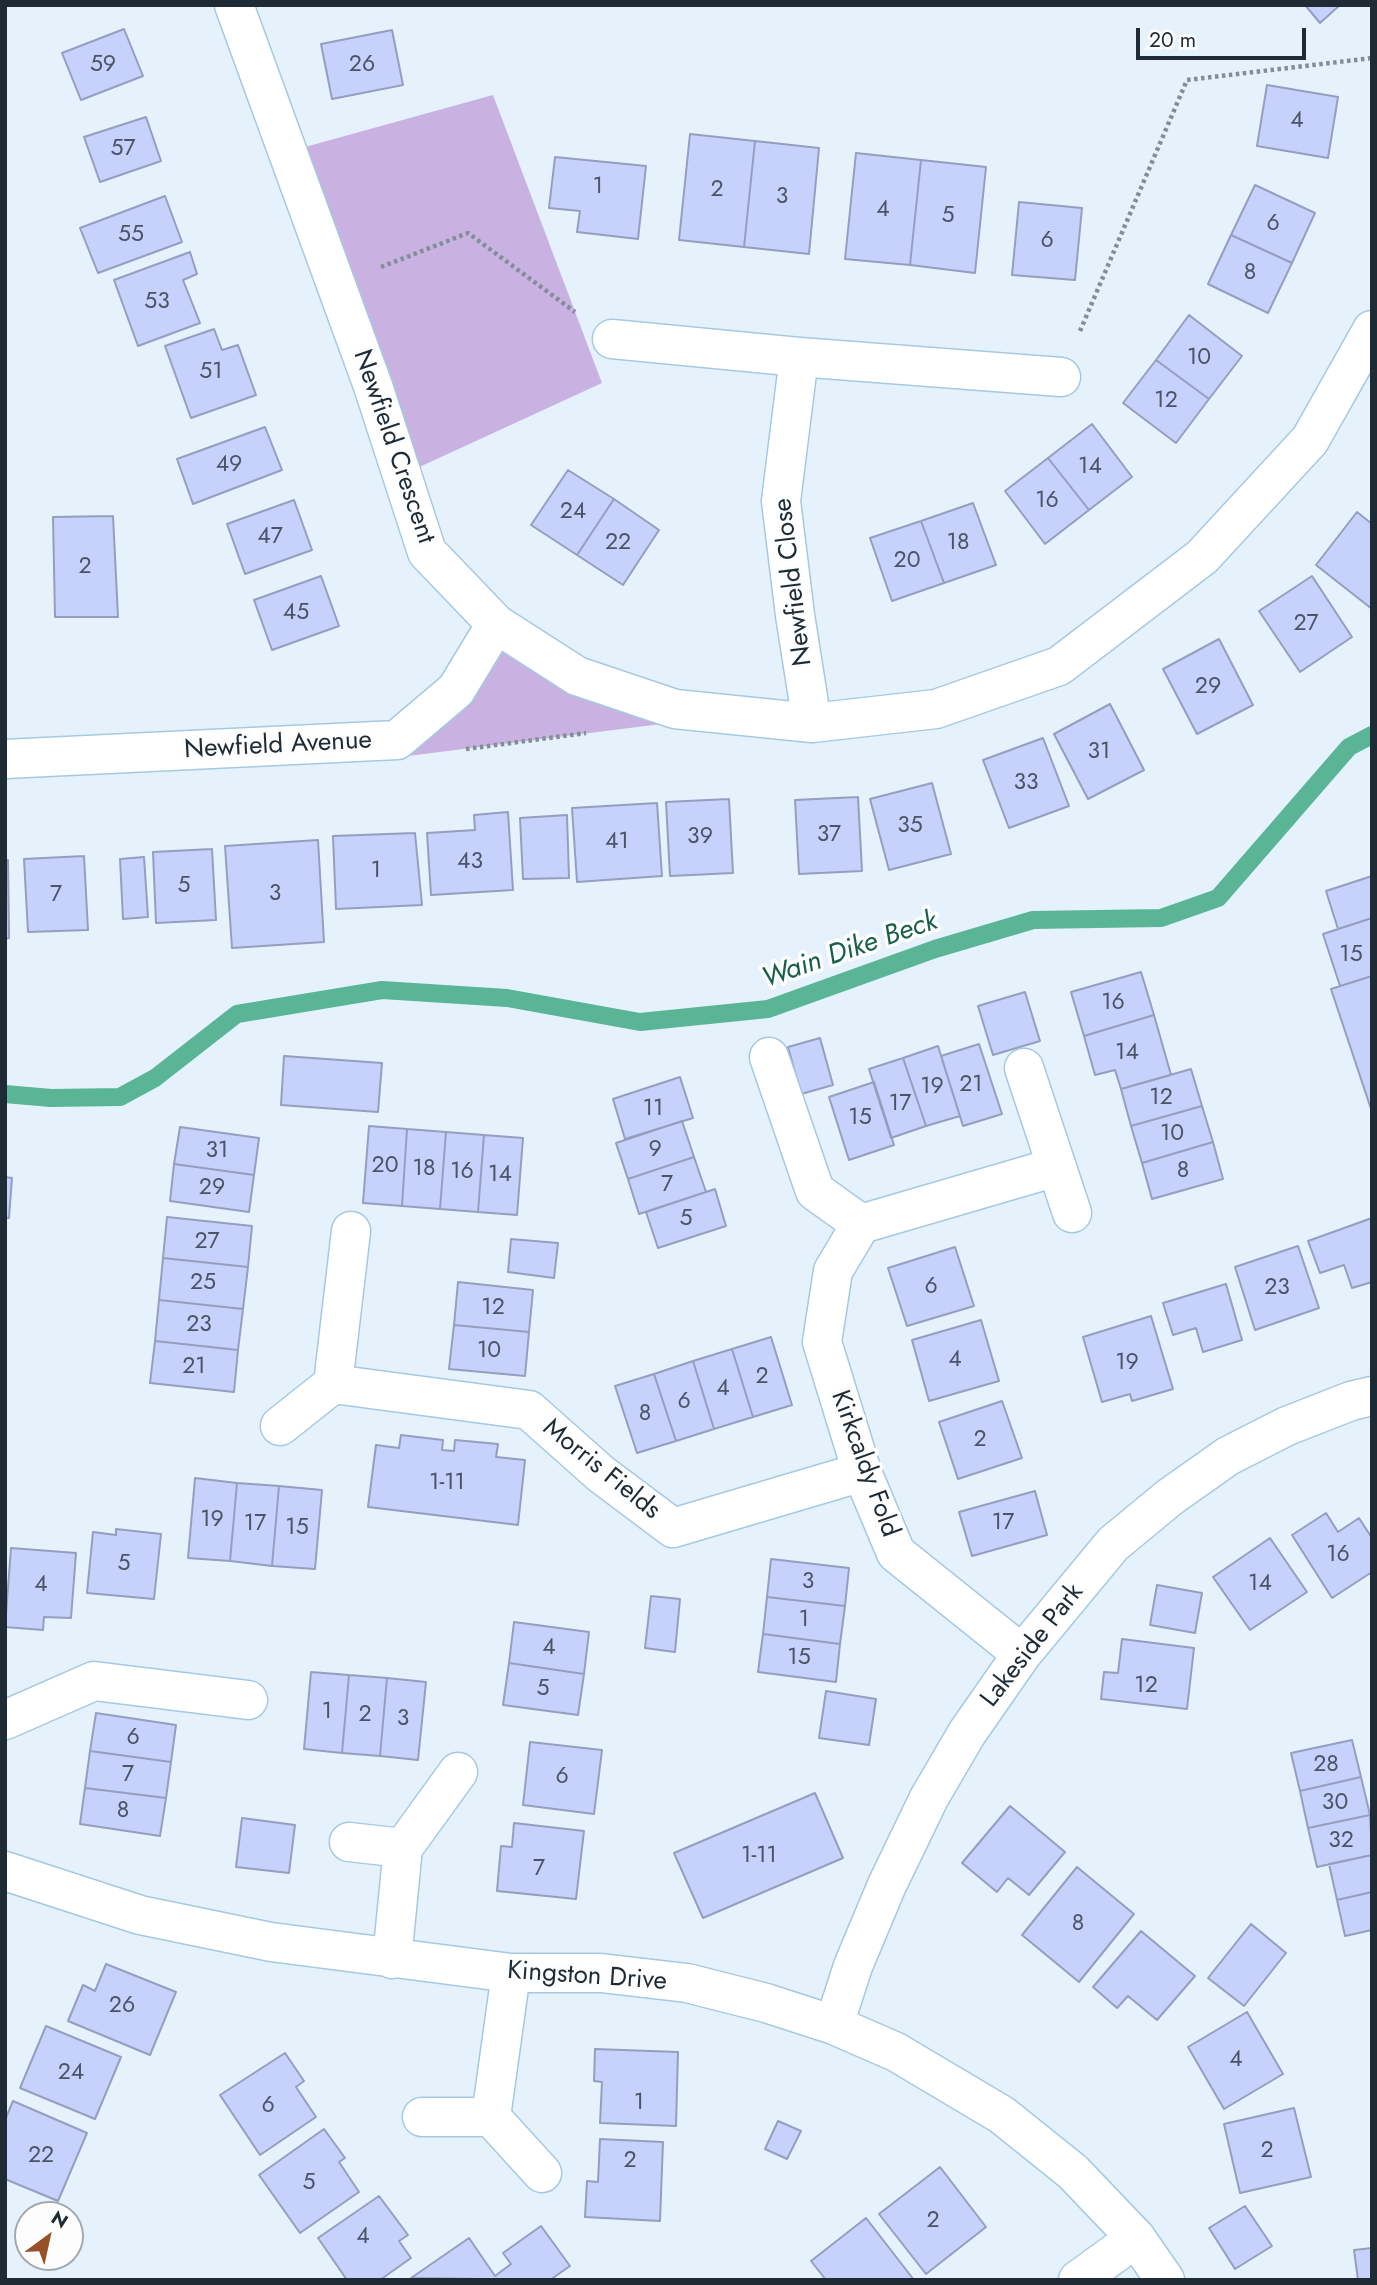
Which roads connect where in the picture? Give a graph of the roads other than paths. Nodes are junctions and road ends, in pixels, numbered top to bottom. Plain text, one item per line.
1 (234, 5) edge
2 (1372, 330) edge
3 (612, 339) road end
4 (799, 357) junction
5 (1061, 377) road end
6 (496, 624) junction
7 (812, 723) junction
8 (5, 759) edge
9 (769, 1057) dead end
10 (1024, 1068) dead end
11 (1056, 1167) junction
12 (1072, 1213) dead end
13 (861, 1224) junction
14 (351, 1231) dead end
15 (333, 1384) junction
16 (1372, 1396) edge
17 (280, 1426) dead end
18 (862, 1472) junction
19 (1022, 1654) junction
20 (248, 1700) dead end
21 (5, 1720) edge
22 (458, 1772) dead end
23 (349, 1842) dead end
24 (402, 1848) junction
25 (5, 1871) edge
26 (392, 1959) junction
27 (511, 1973) junction
28 (834, 2025) junction
29 (422, 2117) dead end
30 (491, 2117) junction
31 (542, 2173) dead end
32 (1136, 2238) junction
33 (1078, 2280) edge
34 (1165, 2280) edge

1 - 6 street, Newfield Crescent
2 - 7 street, Newfield Crescent
3 - 4 street
4 - 5 street
4 - 7 street, Newfield Close
6 - 7 street, Newfield Crescent
6 - 8 street, Newfield Avenue
9 - 13 street
10 - 11 street
11 - 12 street
11 - 13 street
13 - 18 street, Kirkcaldy Fold
14 - 15 street
15 - 17 street
15 - 18 street, Morris Fields
16 - 19 street, Lakeside Park
18 - 19 street, Kirkcaldy Fold
19 - 28 street, Lakeside Park
20 - 21 street
22 - 24 street
23 - 24 street
24 - 26 street
25 - 26 street, Kingston Drive
26 - 27 street, Kingston Drive
27 - 28 street, Kingston Drive
27 - 30 street
28 - 32 street, Kingston Drive
29 - 30 street
30 - 31 street
32 - 33 street
32 - 34 street, Kingston Drive

